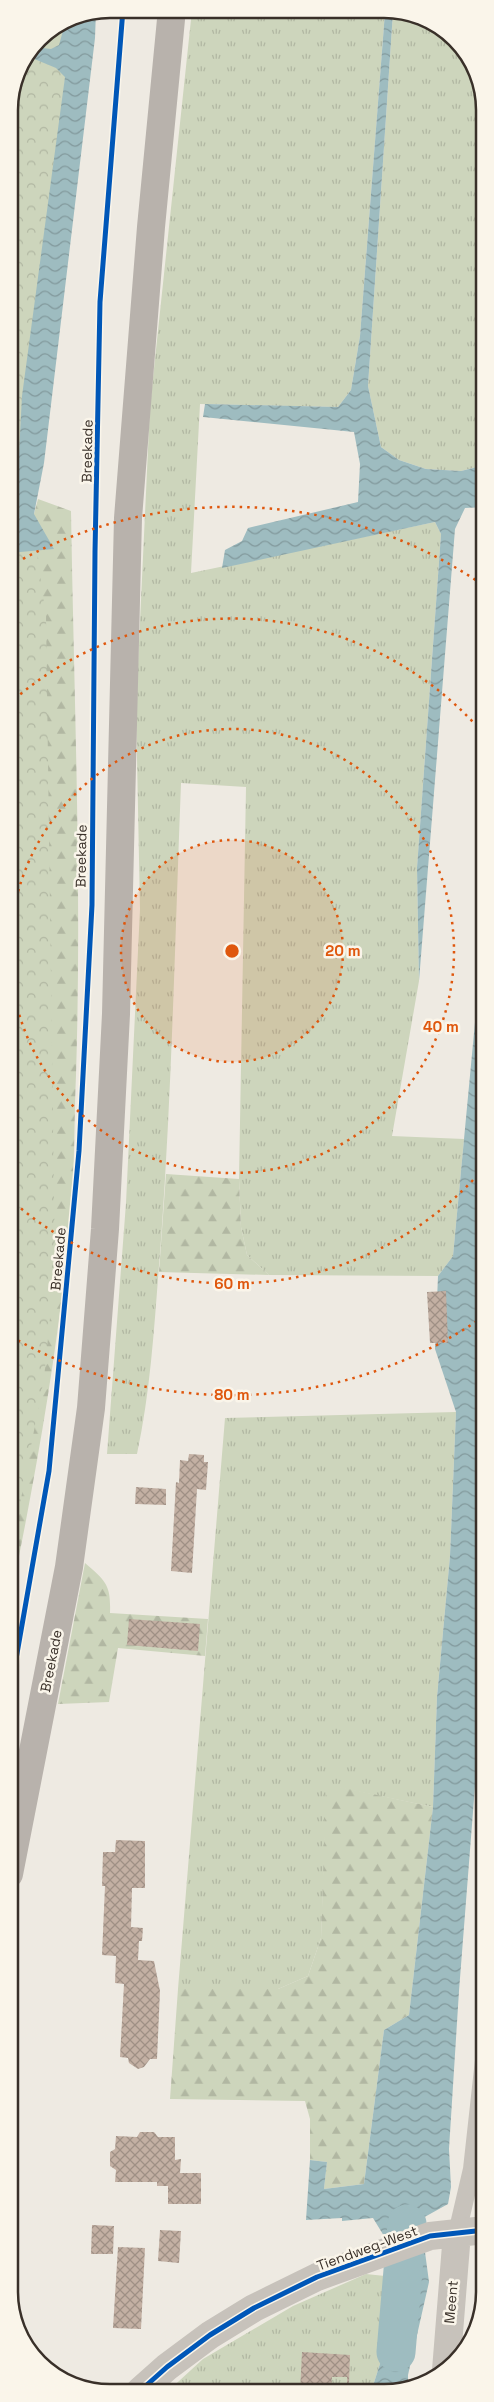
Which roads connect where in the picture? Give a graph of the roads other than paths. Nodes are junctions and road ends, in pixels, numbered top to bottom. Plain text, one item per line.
1 (171, 18) edge
2 (18, 1832) edge
3 (476, 2133) edge
4 (476, 2231) edge
5 (457, 2233) junction
6 (447, 2361) edge
7 (149, 2384) edge

1 - 2 main road, Breekade
3 - 5 lane
4 - 5 street, Tiendweg-West
5 - 6 street, Meent
5 - 7 street, Tiendweg-West

